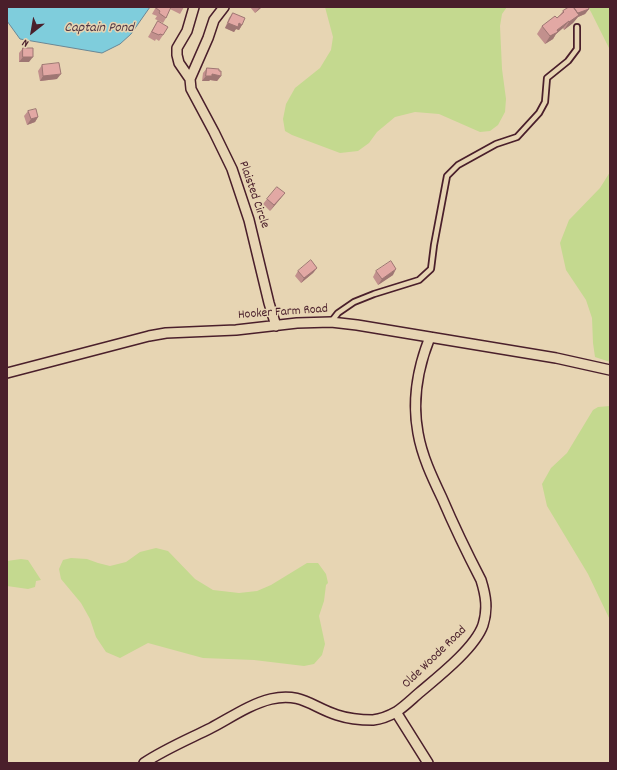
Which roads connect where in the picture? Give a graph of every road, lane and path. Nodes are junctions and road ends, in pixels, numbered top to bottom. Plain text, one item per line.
1 (194, 7) edge
2 (224, 7) edge
3 (577, 27) dead end
4 (190, 79) junction
5 (331, 322) junction
6 (276, 326) junction
7 (430, 337) junction
8 (610, 370) edge
9 (7, 373) edge
10 (396, 712) junction
11 (144, 763) edge
12 (428, 763) edge

1 - 4 street, Plaisted Circle
2 - 4 street
3 - 5 lane
4 - 6 street, Plaisted Circle
5 - 6 street, Hooker Farm Road
5 - 7 street, Hooker Farm Road
6 - 9 street, Hooker Farm Road
7 - 8 street, Hooker Farm Road
7 - 10 street, Olde Woode Road
10 - 11 street, Olde Woode Road
10 - 12 street

